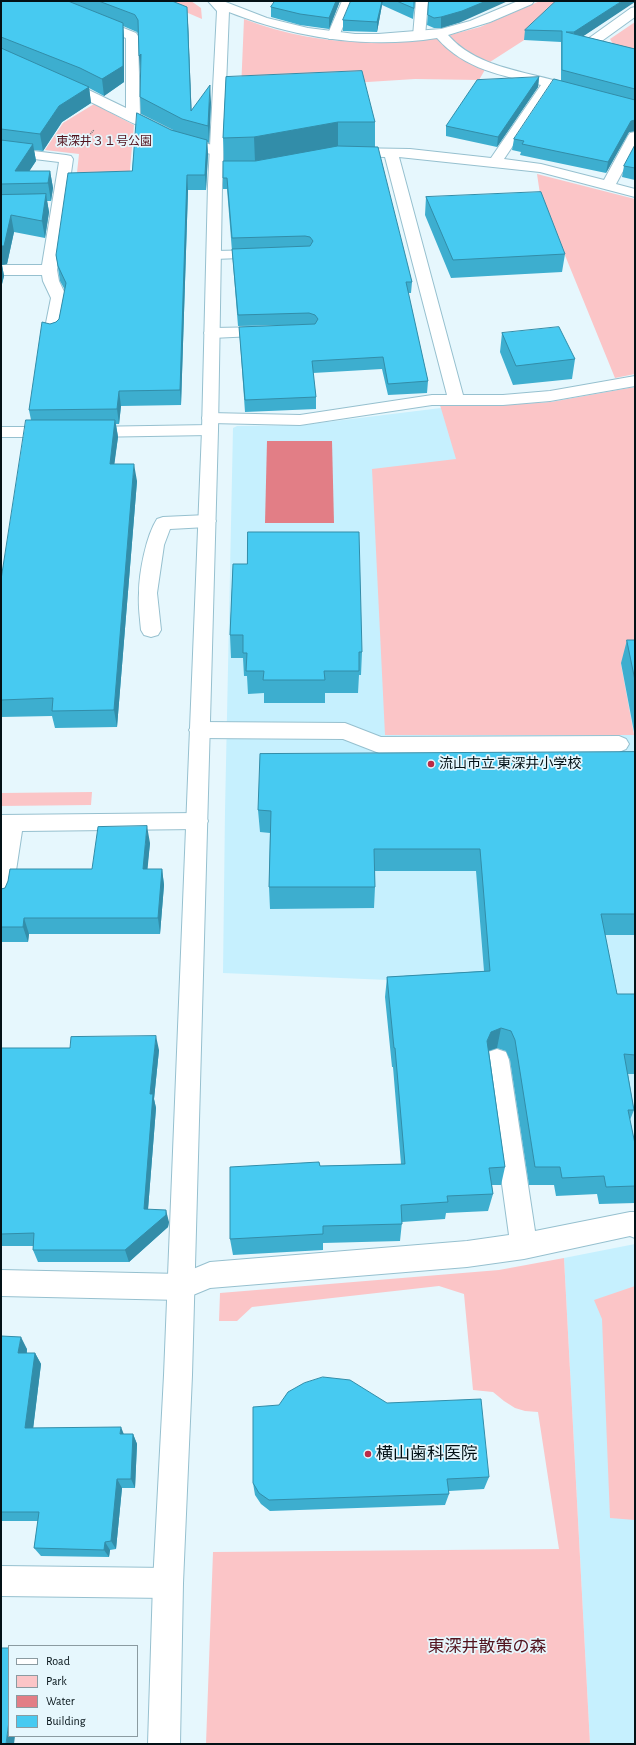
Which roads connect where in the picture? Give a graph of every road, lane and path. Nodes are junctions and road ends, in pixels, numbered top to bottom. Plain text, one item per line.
1 (45, 1) edge
2 (422, 1) edge
3 (528, 1) edge
4 (220, 2) edge
5 (347, 2) dead end
6 (635, 11) edge
7 (440, 33) junction
8 (333, 36) junction
9 (419, 36) junction
10 (635, 55) edge
11 (50, 78) edge
12 (549, 83) junction
13 (635, 106) edge
14 (133, 117) junction
15 (635, 136) edge
16 (1, 151) edge
17 (338, 152) edge
18 (391, 152) junction
19 (220, 162) junction
20 (495, 162) junction
21 (608, 186) junction
22 (635, 192) edge
23 (45, 206) edge
24 (59, 206) junction
25 (274, 254) edge
26 (214, 255) junction
27 (1, 270) edge
28 (49, 270) junction
29 (285, 332) edge
30 (52, 333) edge
31 (212, 333) junction
32 (635, 381) edge
33 (456, 399) junction
34 (210, 424) junction
35 (1, 432) edge
36 (207, 521) junction
37 (151, 630) dead end
38 (199, 730) junction
39 (619, 744) dead end
40 (196, 821) junction
41 (7, 823) edge
42 (1, 897) edge
43 (497, 1060) dead end
44 (635, 1225) edge
45 (524, 1246) junction
46 (1, 1283) edge
47 (181, 1287) junction
48 (1, 1581) edge
49 (168, 1583) junction
50 (164, 1744) edge

1 - 14 street
2 - 9 street
3 - 7 street
4 - 8 street
4 - 19 street
5 - 8 street
6 - 10 street
7 - 9 street
7 - 12 street
8 - 9 street
11 - 14 street
12 - 13 street
12 - 20 street
14 - 19 street
15 - 21 street
16 - 24 street
17 - 18 street
18 - 20 street
18 - 33 street
19 - 26 street
20 - 21 street
21 - 22 street
23 - 24 street
24 - 28 street
25 - 26 street
26 - 31 street
27 - 28 street
28 - 30 street
29 - 31 street
31 - 34 street
32 - 33 street
33 - 34 street
34 - 35 street
34 - 36 street
36 - 37 street
36 - 38 street
38 - 39 street
38 - 40 street
40 - 41 street
40 - 47 street
41 - 42 street
43 - 45 street
44 - 45 street
45 - 47 street
46 - 47 street
47 - 49 street
48 - 49 street
49 - 50 street

